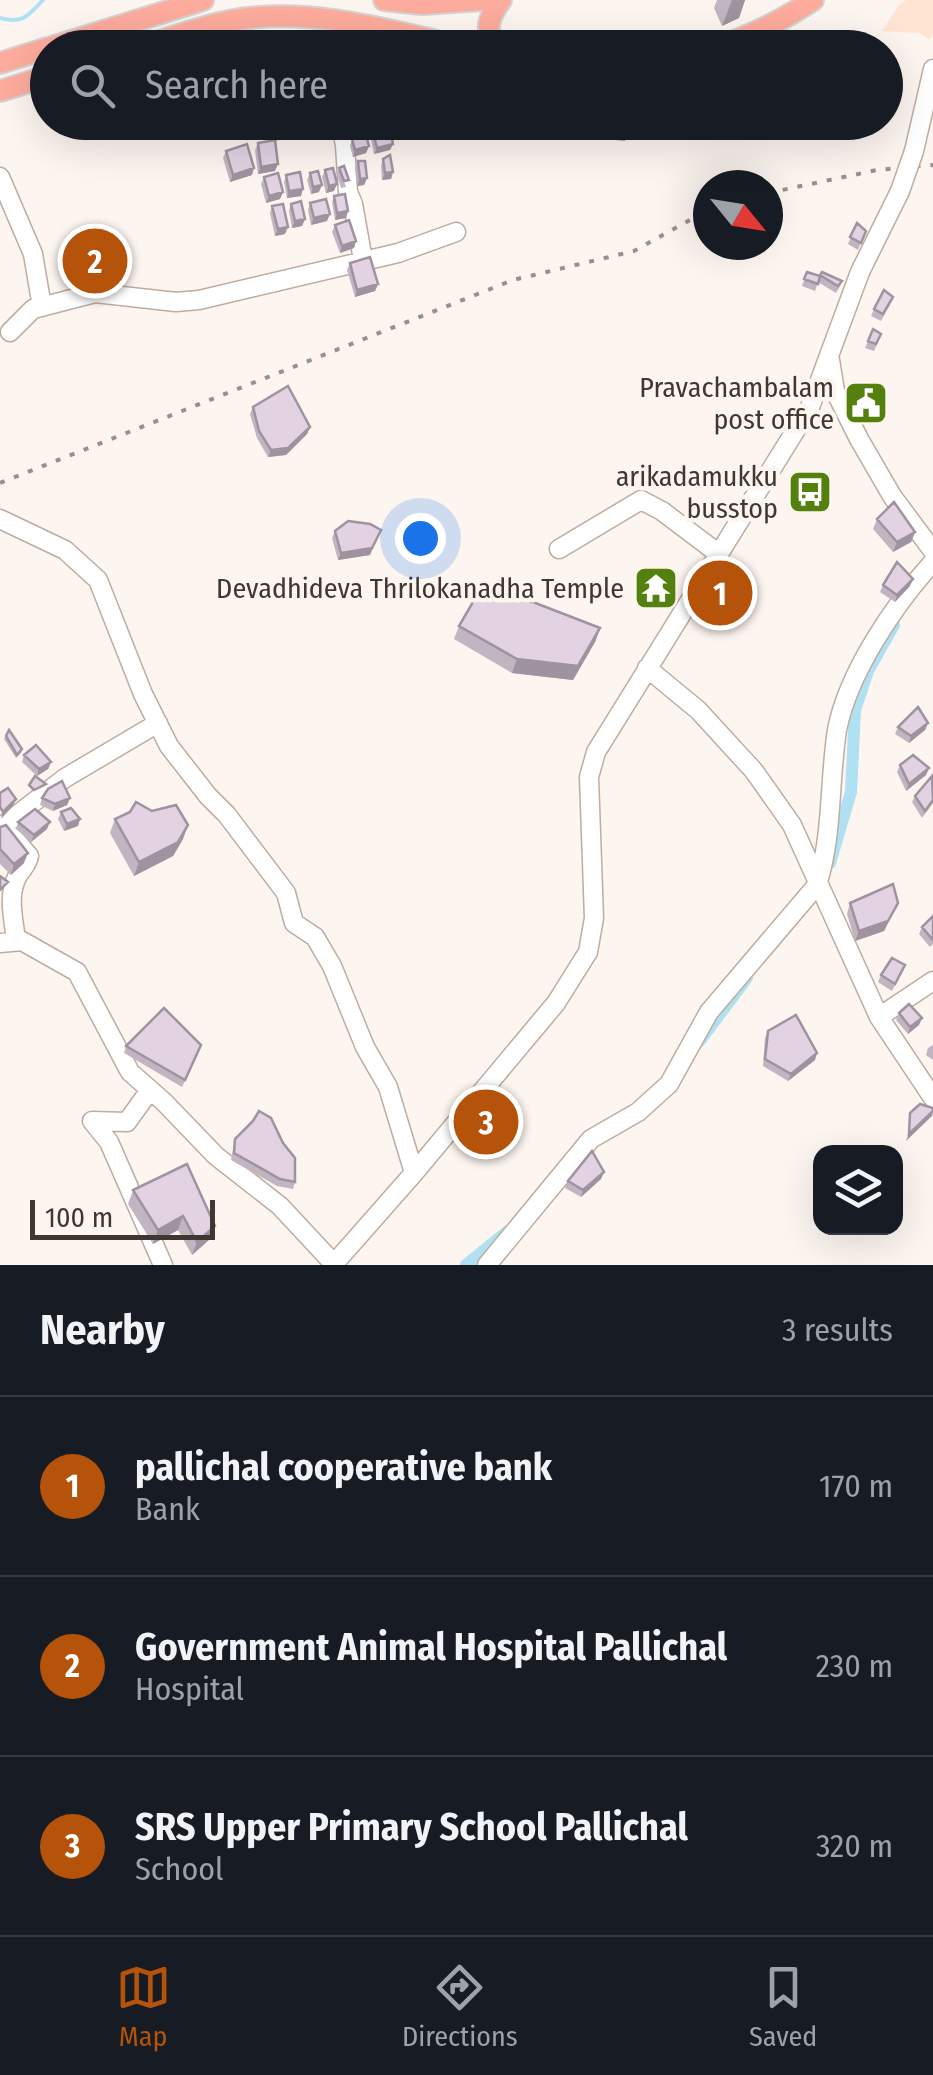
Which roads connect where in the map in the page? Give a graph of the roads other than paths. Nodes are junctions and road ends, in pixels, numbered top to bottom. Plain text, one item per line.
1 (204, 0) edge
2 (384, 0) edge
3 (481, 0) edge
4 (501, 0) edge
5 (813, 0) edge
6 (340, 22) junction
7 (106, 30) edge
8 (200, 30) edge
9 (339, 30) edge
10 (379, 30) edge
11 (488, 30) edge
12 (758, 30) edge
13 (30, 54) edge
14 (0, 63) edge
15 (933, 69) edge
16 (30, 82) edge
17 (0, 91) edge
18 (344, 140) edge
19 (0, 177) edge
20 (456, 232) dead end
21 (364, 260) junction
22 (42, 307) junction
23 (10, 332) dead end
24 (829, 356) junction
25 (0, 519) edge
26 (559, 548) dead end
27 (933, 551) edge
28 (719, 554) junction
29 (933, 562) edge
30 (648, 668) junction
31 (158, 723) junction
32 (2, 826) edge
33 (817, 885) junction
34 (8, 942) edge
35 (933, 981) edge
36 (879, 1017) junction
37 (150, 1090) junction
38 (933, 1098) edge
39 (414, 1173) junction
40 (333, 1264) edge
41 (164, 1265) edge
42 (486, 1265) edge

1 - 7 main road
2 - 3 main road
4 - 11 main road
5 - 12 main road
6 - 8 main road
6 - 9 street
6 - 10 main road
13 - 14 main road
15 - 24 street, bridge
16 - 17 main road
18 - 21 street
19 - 22 street
20 - 21 street
21 - 22 street
22 - 23 street
24 - 27 street
24 - 28 street
25 - 31 street
26 - 28 street
28 - 30 street
29 - 33 street
30 - 33 street
30 - 39 street
31 - 32 street
31 - 39 street
32 - 34 street
33 - 36 street
33 - 42 street
34 - 37 street
35 - 36 street
36 - 38 street
37 - 40 street
37 - 41 street
39 - 40 street

